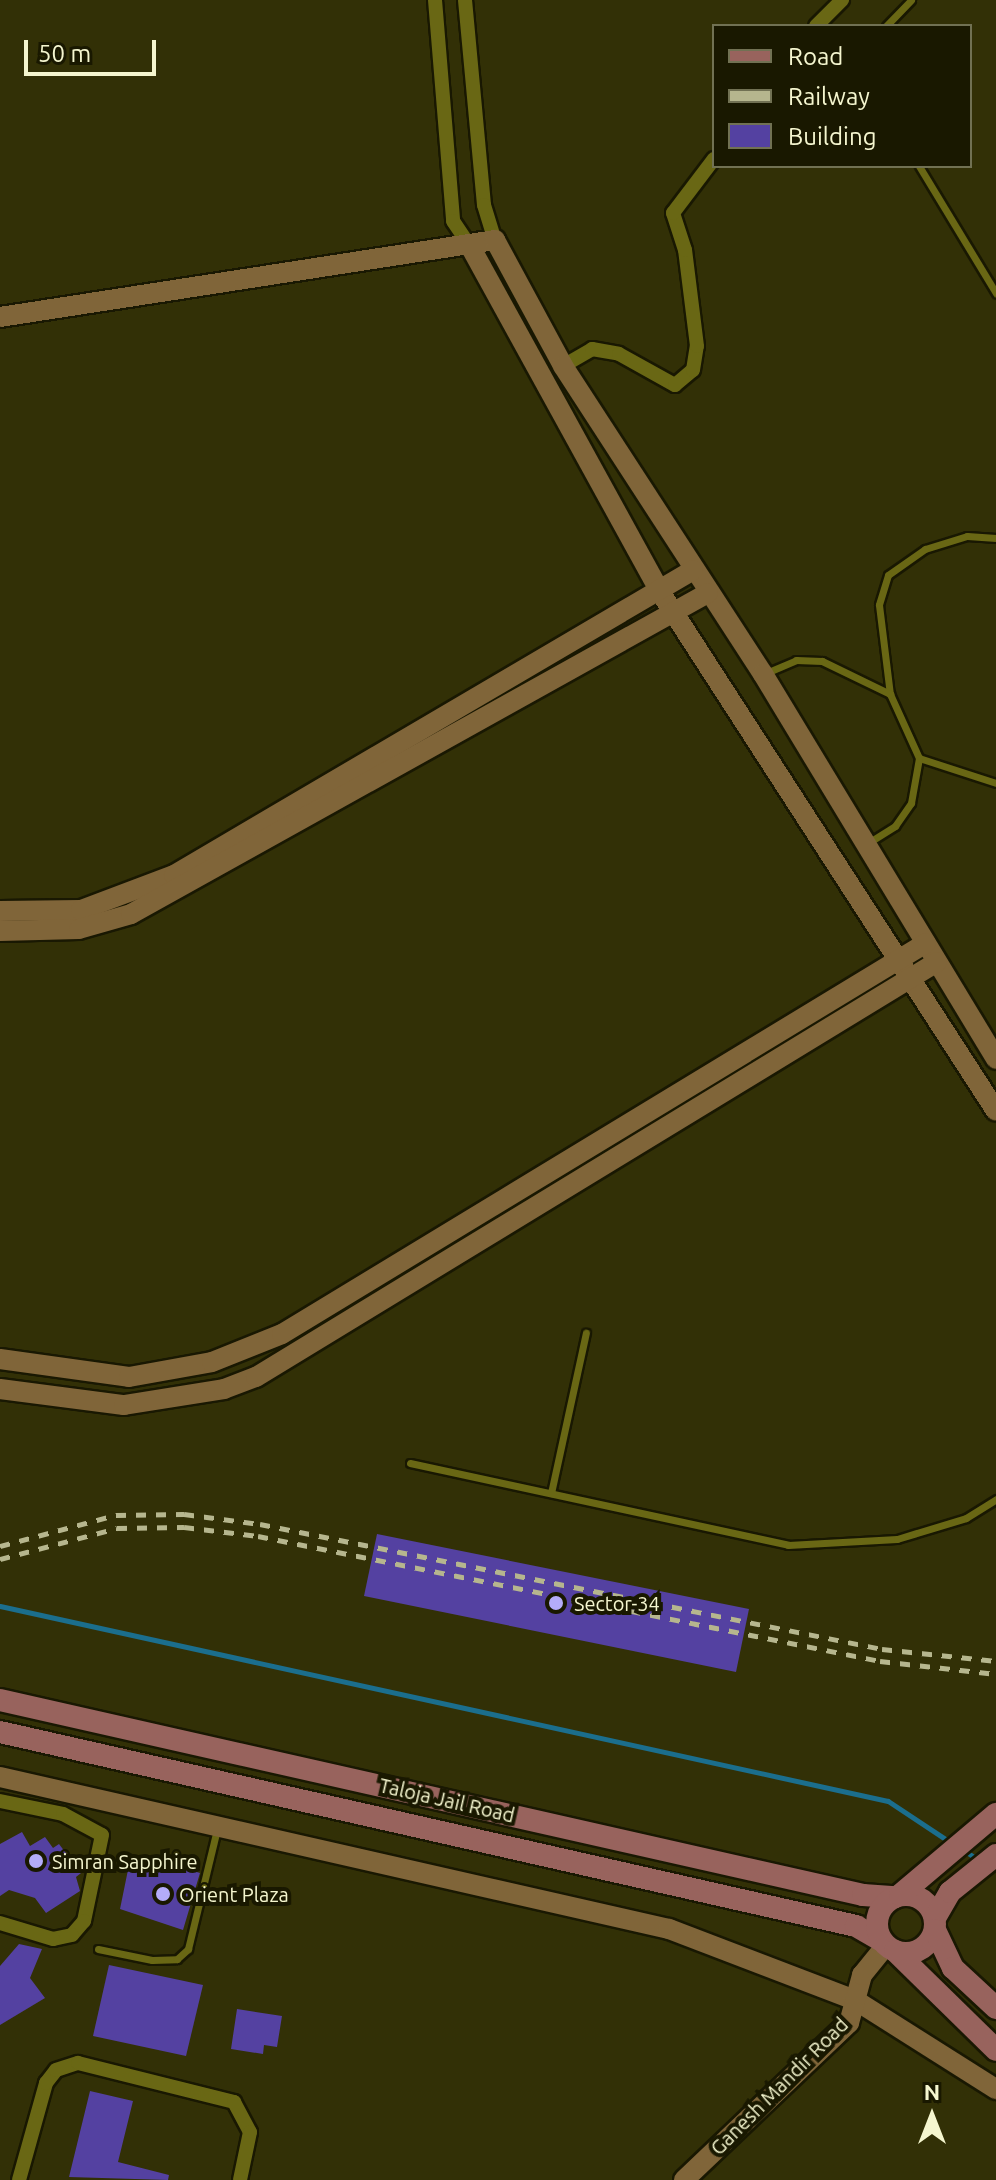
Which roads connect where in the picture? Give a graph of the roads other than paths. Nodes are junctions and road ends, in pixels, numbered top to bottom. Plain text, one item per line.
1 (435, 0) edge
2 (465, 0) edge
3 (842, 0) edge
4 (911, 0) edge
5 (818, 24) edge
6 (888, 24) edge
7 (712, 162) edge
8 (920, 168) edge
9 (495, 240) junction
10 (470, 246) junction
11 (996, 293) edge
12 (0, 317) edge
13 (563, 366) junction
14 (996, 538) edge
15 (693, 570) junction
16 (659, 590) junction
17 (708, 593) junction
18 (675, 616) junction
19 (763, 674) junction
20 (890, 694) junction
21 (919, 758) junction
22 (996, 783) edge
23 (867, 843) junction
24 (0, 911) edge
25 (0, 931) edge
26 (926, 943) junction
27 (897, 957) junction
28 (937, 962) junction
29 (913, 982) junction
30 (996, 1059) edge
31 (996, 1111) edge
32 (586, 1333) dead end
33 (0, 1359) edge
34 (0, 1389) edge
35 (410, 1463) dead end
36 (551, 1493) junction
37 (996, 1499) edge
38 (0, 1700) edge
39 (0, 1732) edge
40 (0, 1777) edge
41 (0, 1801) edge
42 (996, 1814) edge
43 (217, 1827) junction
44 (989, 1861) edge
45 (898, 1896) junction
46 (0, 1923) edge
47 (935, 1924) junction
48 (888, 1946) junction
49 (98, 1949) dead end
50 (855, 2000) junction
51 (996, 2008) edge
52 (996, 2050) edge
53 (996, 2089) edge
54 (688, 2179) edge
55 (19, 2180) edge
56 (240, 2180) edge

1 - 10 street
2 - 9 street
3 - 5 street
4 - 6 lane
7 - 13 street
8 - 11 lane
9 - 10 street
9 - 13 street
10 - 12 street
10 - 16 street
13 - 15 street
14 - 20 lane
15 - 16 street
15 - 17 street
16 - 18 street
16 - 24 street
17 - 18 street
17 - 19 street
18 - 25 street
18 - 27 street
19 - 20 lane
19 - 23 street
20 - 21 lane
21 - 22 lane
21 - 23 lane
23 - 26 street
26 - 27 street
26 - 28 street
27 - 29 street
27 - 33 street
28 - 29 street
28 - 30 street
29 - 31 street
29 - 34 street
32 - 36 lane
35 - 36 lane
36 - 37 lane
38 - 45 main road, Taloja Jail Road
39 - 48 main road, Taloja Jail Road
40 - 43 street
41 - 46 street
42 - 45 main road
43 - 49 lane
43 - 50 street
44 - 47 main road
45 - 47 main road
45 - 48 main road
47 - 48 main road
47 - 51 main road
48 - 50 street, Ganesh Mandir Road
48 - 52 main road, Taloja Jail Road
50 - 53 street
50 - 54 street, Ganesh Mandir Road
55 - 56 street

